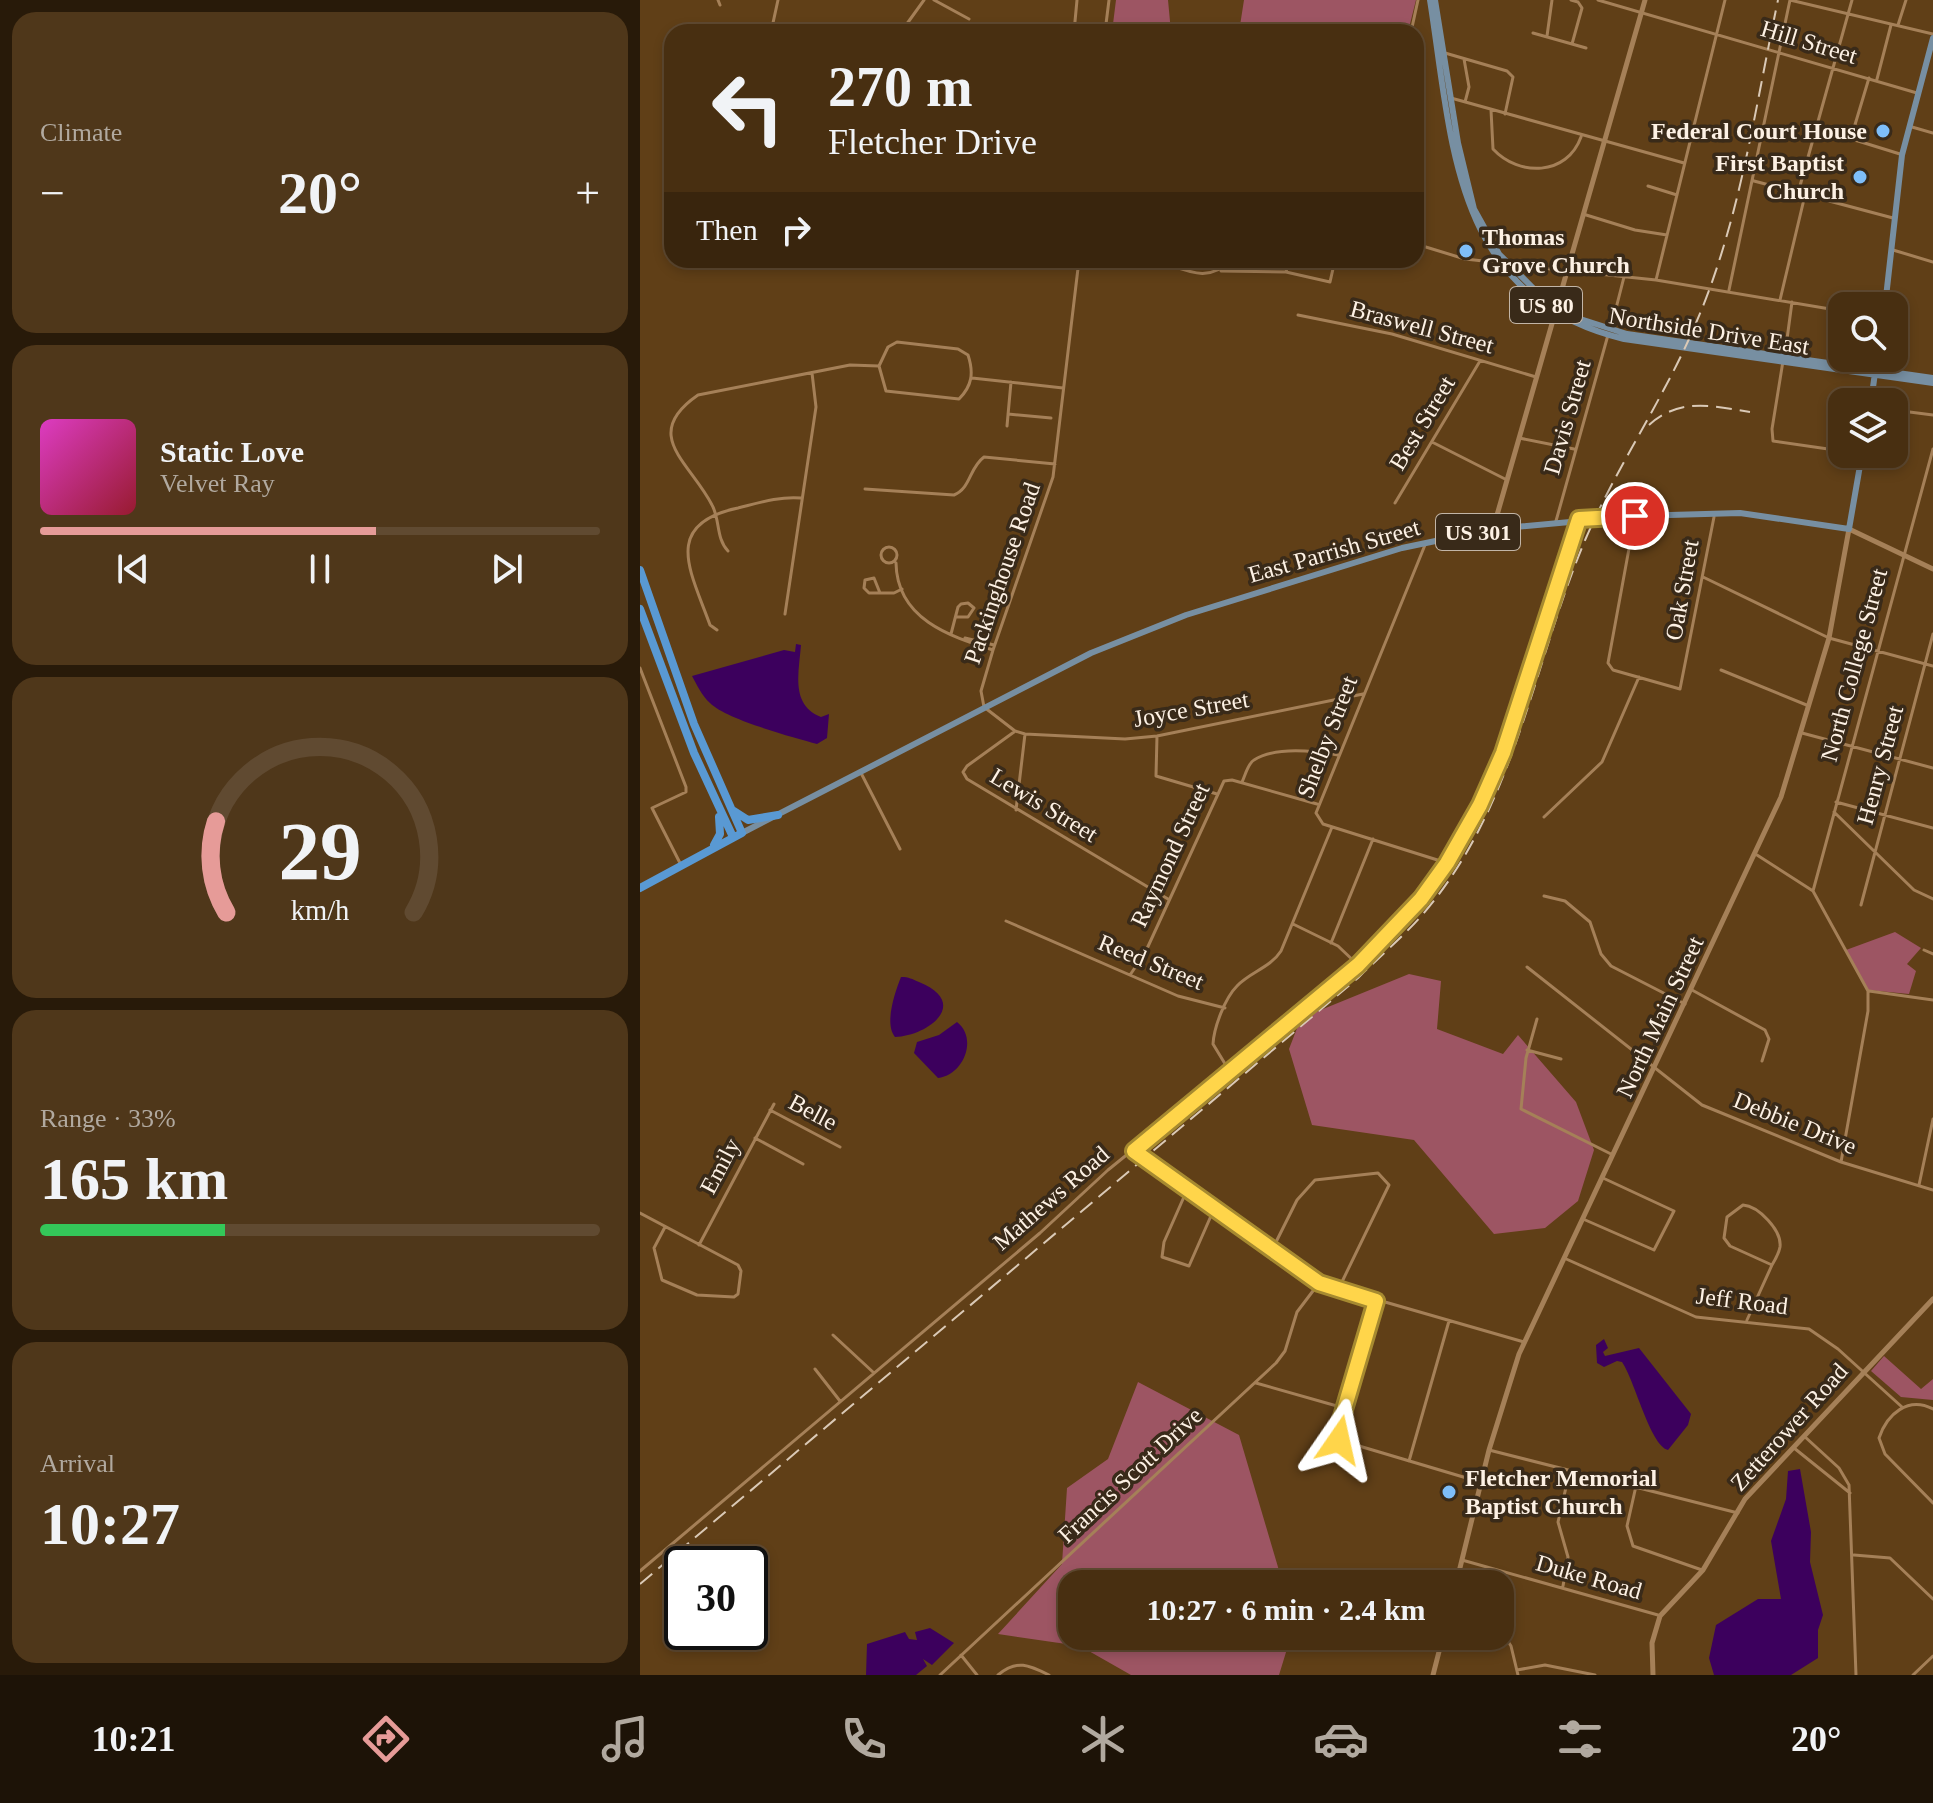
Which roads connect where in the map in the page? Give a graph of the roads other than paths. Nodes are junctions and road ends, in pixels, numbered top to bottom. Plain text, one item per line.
1 (778, 0) edge
2 (924, 0) edge
3 (934, 0) edge
4 (1077, 0) edge
5 (1109, 0) edge
6 (1418, 0) edge
7 (1432, 0) edge
8 (1552, 0) edge
9 (1571, 0) edge
10 (1598, 0) edge
11 (1645, 0) edge
12 (1725, 0) edge
13 (1790, 0) edge
14 (1852, 0) edge
15 (1906, 0) edge
16 (1642, 13) junction
17 (1848, 14) junction
18 (969, 19) dead end
19 (773, 24) edge
20 (907, 24) edge
21 (1075, 24) edge
22 (1106, 24) edge
23 (1413, 24) edge
24 (1891, 25) junction
25 (1898, 25) junction
26 (1533, 33) dead end
27 (1717, 33) junction
28 (1933, 36) edge
29 (1547, 37) junction
30 (1572, 44) junction
31 (1586, 48) dead end
32 (1932, 48) edge
33 (1780, 52) junction
34 (1441, 53) junction
35 (1464, 59) junction
36 (1833, 68) junction
37 (1869, 78) junction
38 (1876, 81) junction
39 (1918, 93) junction
40 (1451, 98) junction
41 (1464, 102) junction
42 (1491, 110) junction
43 (1505, 114) junction
44 (1909, 126) junction
45 (1816, 128) junction
46 (1933, 133) edge
47 (1581, 136) junction
48 (1851, 138) junction
49 (1604, 142) junction
50 (1902, 155) junction
51 (1684, 163) junction
52 (1754, 181) junction
53 (1648, 186) dead end
54 (1798, 193) junction
55 (1677, 195) junction
56 (1805, 195) junction
57 (1583, 214) junction
58 (1896, 219) junction
59 (1667, 235) junction
60 (1424, 246) edge
61 (1893, 250) junction
62 (1933, 261) edge
63 (1503, 263) junction
64 (1078, 268) edge
65 (1180, 268) edge
66 (1224, 268) edge
67 (1287, 268) edge
68 (1333, 268) edge
69 (1221, 271) junction
70 (1566, 271) junction
71 (1286, 272) junction
72 (1624, 277) junction
73 (1656, 280) junction
74 (1728, 291) junction
75 (1887, 292) edge
76 (1780, 300) junction
77 (1792, 302) junction
78 (1828, 308) edge
79 (1556, 309) junction
80 (1298, 315) dead end
81 (1609, 332) junction
82 (1784, 360) junction
83 (1480, 361) junction
84 (879, 366) junction
85 (1828, 366) edge
86 (1875, 372) joint
87 (812, 373) junction
88 (1536, 377) junction
89 (972, 378) junction
90 (1933, 380) edge
91 (1011, 382) junction
92 (1063, 388) junction
93 (1873, 388) edge
94 (1908, 412) edge
95 (1008, 414) junction
96 (1933, 415) edge
97 (1051, 418) dead end
98 (1007, 426) dead end
99 (1519, 438) junction
100 (1432, 442) junction
101 (1576, 449) junction
102 (1828, 449) edge
103 (1933, 449) edge
104 (1055, 464) junction
105 (1859, 468) edge
106 (1508, 480) junction
107 (865, 489) dead end
108 (802, 498) junction
109 (1395, 503) dead end
110 (716, 512) junction
111 (1714, 513) junction
112 (1635, 516) junction
113 (1579, 519) junction
114 (1556, 521) junction
115 (1493, 529) junction
116 (1849, 529) junction
117 (1427, 542) junction
118 (728, 551) dead end
119 (1902, 554) junction
120 (896, 563) junction
121 (1933, 569) edge
122 (640, 570) edge
123 (1703, 577) junction
124 (902, 589) junction
125 (880, 593) junction
126 (640, 611) edge
127 (785, 614) dead end
128 (956, 617) junction
129 (717, 630) dead end
130 (951, 634) junction
131 (1933, 634) edge
132 (1829, 638) junction
133 (993, 648) junction
134 (1876, 650) junction
135 (1925, 663) junction
136 (1933, 666) edge
137 (640, 668) edge
138 (1721, 670) dead end
139 (1639, 677) junction
140 (1363, 694) junction
141 (1809, 706) junction
142 (984, 707) junction
143 (1015, 731) junction
144 (1802, 733) junction
145 (1025, 734) junction
146 (1157, 736) junction
147 (1850, 746) junction
148 (694, 753) junction
149 (1339, 755) junction
150 (1899, 759) junction
151 (1933, 768) edge
152 (860, 771) junction
153 (1242, 782) junction
154 (1217, 794) junction
155 (1836, 802) junction
156 (1318, 804) junction
157 (731, 808) junction
158 (1016, 811) junction
159 (1834, 812) junction
160 (778, 815) junction
161 (1885, 816) junction
162 (1544, 817) dead end
163 (1332, 827) junction
164 (1933, 828) edge
165 (738, 835) junction
166 (1374, 839) junction
167 (711, 849) junction
168 (900, 849) dead end
169 (1875, 852) junction
170 (1757, 855) junction
171 (1447, 863) junction
172 (681, 865) junction
173 (640, 888) edge
174 (1813, 891) junction
175 (1544, 896) dead end
176 (1168, 899) junction
177 (1933, 899) edge
178 (1861, 905) dead end
179 (1006, 921) dead end
180 (1293, 924) junction
181 (1331, 943) junction
182 (1924, 950) dead end
183 (1933, 954) edge
184 (1358, 965) junction
185 (1527, 967) dead end
186 (1130, 975) junction
187 (1692, 990) junction
188 (1868, 991) junction
189 (1933, 1000) edge
190 (1686, 1004) junction
191 (1225, 1008) junction
192 (1537, 1019) dead end
193 (1527, 1050) junction
194 (1561, 1059) dead end
195 (1762, 1061) dead end
196 (1656, 1068) junction
197 (1230, 1072) junction
198 (774, 1104) dead end
199 (770, 1110) junction
200 (1933, 1119) edge
201 (755, 1138) junction
202 (840, 1147) dead end
203 (1134, 1151) junction
204 (1613, 1155) junction
205 (1841, 1162) junction
206 (803, 1164) dead end
207 (1603, 1178) junction
208 (1919, 1186) junction
209 (1187, 1190) junction
210 (1933, 1190) edge
211 (1214, 1209) junction
212 (640, 1213) edge
213 (1583, 1219) junction
214 (665, 1227) junction
215 (699, 1245) junction
216 (1272, 1250) junction
217 (1564, 1258) junction
218 (1772, 1265) junction
219 (1319, 1283) junction
220 (1337, 1290) junction
221 (1933, 1299) edge
222 (1376, 1301) junction
223 (1449, 1321) junction
224 (1747, 1321) junction
225 (833, 1335) dead end
226 (1524, 1342) junction
227 (815, 1369) dead end
228 (1864, 1372) junction
229 (874, 1373) junction
230 (1256, 1383) junction
231 (840, 1401) junction
232 (1902, 1407) junction
233 (1344, 1408) junction
234 (1933, 1409) edge
235 (1804, 1436) junction
236 (1793, 1447) junction
237 (1489, 1450) junction
238 (1409, 1461) junction
239 (1570, 1470) junction
240 (1482, 1482) junction
241 (1636, 1486) junction
242 (1850, 1493) junction
243 (1933, 1503) edge
244 (1738, 1513) junction
245 (1854, 1555) junction
246 (1462, 1560) junction
247 (1460, 1570) edge
248 (1703, 1570) junction
249 (640, 1571) edge
250 (1563, 1587) junction
251 (1933, 1599) edge
252 (1660, 1616) junction
253 (1439, 1650) edge
254 (1512, 1650) edge
255 (961, 1655) junction
256 (1933, 1656) edge
257 (1518, 1672) edge
258 (940, 1675) edge
259 (978, 1675) edge
260 (998, 1675) edge
261 (1049, 1675) edge
262 (1433, 1675) edge
263 (1595, 1675) edge
264 (1653, 1675) edge
265 (1856, 1675) edge
266 (1913, 1675) edge

1 - 19 street
2 - 20 street
3 - 18 street
4 - 21 street
5 - 22 street
6 - 23 street
7 - 34 main road, Northside Drive East / US 80
8 - 29 street
9 - 30 street
10 - 16 street, Hill Street
11 - 16 street
12 - 27 street
13 - 17 street
13 - 33 street
14 - 17 street
15 - 25 street
16 - 27 street, Hill Street
16 - 49 street
17 - 24 street
17 - 36 street
24 - 25 street
24 - 38 street
25 - 28 street
26 - 29 street
27 - 33 street, Hill Street
27 - 51 street
28 - 32 main road
29 - 30 street
30 - 31 street
32 - 39 main road
33 - 36 street, Hill Street
33 - 52 street
34 - 35 street
34 - 40 main road, Northside Drive East / US 80
34 - 63 main road, Northside Drive East / US 80
35 - 41 street
35 - 43 street
36 - 37 street, Hill Street
36 - 45 street
37 - 38 street, Hill Street
37 - 48 street
38 - 39 street, Hill Street
39 - 44 main road
40 - 41 street
40 - 63 main road, Northside Drive East / US 80
41 - 42 street
42 - 43 street
42 - 47 street
43 - 47 street
44 - 46 street
44 - 50 main road
45 - 48 street
45 - 54 street
47 - 49 street
48 - 50 street
49 - 51 street
49 - 57 street
50 - 58 main road
51 - 55 street
52 - 54 street
52 - 74 street
53 - 55 street
54 - 56 street
55 - 59 street
56 - 58 street
56 - 76 street
57 - 59 street
57 - 70 street
58 - 61 main road
59 - 73 street
60 - 63 street
61 - 62 street
61 - 75 main road
63 - 70 street
63 - 79 main road, Northside Drive East / US 80
64 - 92 street, Packinghouse Road
65 - 69 street
66 - 69 street
67 - 71 street
68 - 71 street
69 - 71 street
70 - 72 street
70 - 79 street
72 - 73 street
72 - 81 street, Davis Street
73 - 74 street
74 - 76 street
76 - 77 street
77 - 78 street
77 - 82 street
79 - 81 main road, Northside Drive East / US 80
79 - 88 street
80 - 83 street, Braswell Street
81 - 82 main road, Northside Drive East / US 80
81 - 101 street, Davis Street
82 - 85 main road, Northside Drive East / US 80
82 - 102 street
83 - 88 street, Braswell Street
83 - 100 street, Best Street
84 - 87 street
84 - 89 street
84 - 89 street
86 - 90 main road, Northside Drive East
86 - 93 main road
87 - 108 street
87 - 110 street
88 - 99 street
89 - 91 street
91 - 92 street
91 - 95 street
92 - 104 street, Packinghouse Road
94 - 96 street
95 - 97 street
95 - 98 street
99 - 101 street
99 - 106 street
100 - 106 street
100 - 109 street, Best Street
101 - 114 street, Davis Street
103 - 119 street, North College Street
104 - 107 street
104 - 133 street, Packinghouse Road
105 - 116 main road, North Main Street
106 - 115 street
108 - 110 street
108 - 127 street
110 - 118 street
110 - 129 street
111 - 112 main road, East Parrish Street / US 301
111 - 116 main road, East Parrish Street / US 301
111 - 123 street, Oak Street
112 - 113 main road, East Parrish Street / US 301
112 - 139 street
113 - 114 main road, East Parrish Street / US 301
113 - 171 street, Mathews Road
114 - 115 main road, East Parrish Street / US 301
115 - 117 main road, East Parrish Street / US 301
116 - 119 street
116 - 132 street, North Main Street
117 - 140 street, Shelby Street
117 - 142 main road, East Parrish Street / US 301
119 - 121 street
119 - 134 street, North College Street
120 - 120 street
120 - 124 street
122 - 157 highway
123 - 132 street
123 - 139 street, Oak Street
124 - 125 street
124 - 130 street
125 - 125 street
126 - 148 highway
128 - 128 street
128 - 130 street
130 - 133 street
131 - 135 street, Henry Street
132 - 134 street
132 - 141 street, North Main Street
133 - 142 street, Packinghouse Road
134 - 135 street
134 - 147 street, North College Street
135 - 136 street
135 - 150 street, Henry Street
137 - 172 street
138 - 141 street
139 - 162 street
140 - 146 street, Joyce Street
140 - 149 street, Shelby Street
141 - 144 street, North Main Street
142 - 143 street, Joyce Street
142 - 152 main road, US 301
143 - 145 street, Joyce Street
143 - 158 street, Lewis Street
144 - 147 street
144 - 170 street, North Main Street
145 - 146 street, Joyce Street
145 - 158 street
146 - 154 street
147 - 150 street
147 - 155 street, North College Street
148 - 165 highway
148 - 167 highway
149 - 153 street, Raymond Street
149 - 156 street, Shelby Street
150 - 151 street
150 - 161 street, Henry Street
152 - 160 main road, US 301
152 - 168 street
153 - 154 street, Raymond Street
153 - 156 street
154 - 176 street, Raymond Street
155 - 159 street, North College Street
155 - 161 street
156 - 163 street, Shelby Street
157 - 160 highway
157 - 165 highway
158 - 176 street, Lewis Street
159 - 169 street
159 - 174 street, North College Street
160 - 165 main road, US 301
161 - 164 street
161 - 169 street, Henry Street
163 - 166 street, Shelby Street
163 - 180 street
165 - 167 highway, US 301
166 - 171 street, Shelby Street
166 - 181 street
167 - 172 highway, US 301
169 - 177 street
169 - 178 street, Henry Street
170 - 174 street
170 - 187 street, North Main Street
171 - 184 street, Mathews Road
172 - 173 highway, US 301
174 - 188 street
175 - 190 street
176 - 186 street, Raymond Street
179 - 186 street, Reed Street
180 - 181 street
180 - 191 street
181 - 184 street
182 - 183 street
184 - 197 street, Mathews Road
185 - 196 street, Debbie Drive
186 - 191 street, Reed Street
187 - 190 street, North Main Street
187 - 195 street
188 - 189 street
188 - 205 street
190 - 196 street, North Main Street
191 - 197 street
192 - 193 street
193 - 194 street
193 - 204 street
196 - 204 street, North Main Street
196 - 205 street, Debbie Drive
197 - 203 street, Mathews Road
198 - 199 street, Emily
199 - 201 street, Emily
199 - 202 street, Belle
200 - 208 street
201 - 206 street
201 - 215 street, Emily
203 - 209 street
203 - 229 street, Mathews Road
204 - 207 street, North Main Street
205 - 208 street, Debbie Drive
207 - 213 street, North Main Street
207 - 213 street
208 - 210 street, Debbie Drive
209 - 211 street
209 - 211 street
211 - 216 street
212 - 214 street
213 - 217 street, North Main Street
214 - 215 street
214 - 215 street
216 - 219 street
216 - 220 street
217 - 224 street, Jeff Road
217 - 226 street, North Main Street
218 - 218 street
218 - 224 street
219 - 220 street
219 - 230 street, Francis Scott Drive
220 - 222 street
221 - 228 street, Zetterower Road
222 - 223 street
222 - 233 street
223 - 226 street
223 - 238 street
224 - 228 street, Jeff Road
225 - 229 street
226 - 237 street, North Main Street
227 - 231 street
228 - 232 street, Jeff Road
228 - 235 street, Zetterower Road
229 - 231 street, Mathews Road
230 - 233 street
230 - 255 street, Francis Scott Drive
231 - 249 street, Mathews Road
232 - 234 street
232 - 243 street
233 - 238 street
235 - 236 street, Zetterower Road
235 - 242 street
236 - 242 street
236 - 244 street, Zetterower Road
237 - 239 street
237 - 240 street, North Main Street
238 - 240 street
239 - 241 street
239 - 250 street
240 - 246 street, North Main Street
241 - 244 street
241 - 248 street
242 - 245 street
244 - 248 street, Zetterower Road
245 - 251 street
245 - 265 street
246 - 247 street, North Main Street
246 - 250 street, Duke Road
248 - 252 street, Zetterower Road
250 - 252 street, Duke Road
252 - 264 street
253 - 262 street
254 - 257 street
255 - 258 street, Francis Scott Drive
255 - 259 street
256 - 266 street
257 - 263 street
260 - 261 street

